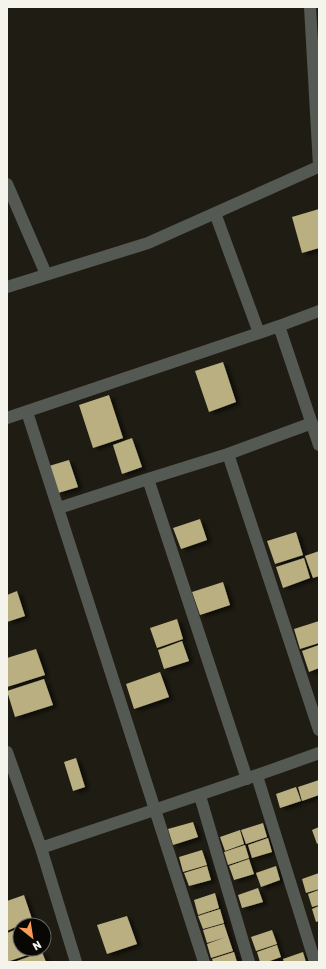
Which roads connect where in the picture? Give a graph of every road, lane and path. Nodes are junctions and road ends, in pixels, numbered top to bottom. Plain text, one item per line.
1 (310, 7) edge
2 (315, 28) edge
3 (318, 166) edge
4 (7, 184) edge
5 (215, 213) junction
6 (46, 274) junction
7 (7, 287) edge
8 (319, 311) edge
9 (279, 326) junction
10 (260, 333) junction
11 (27, 412) junction
12 (7, 418) edge
13 (312, 423) junction
14 (319, 445) edge
15 (228, 454) junction
16 (148, 479) junction
17 (59, 508) junction
18 (319, 730) edge
19 (7, 752) edge
20 (319, 753) edge
21 (10, 773) edge
22 (252, 778) junction
23 (200, 796) junction
24 (154, 810) junction
25 (41, 848) junction
26 (76, 962) edge
27 (204, 962) edge
28 (249, 962) edge
29 (315, 962) edge

1 - 2 street
2 - 3 street
3 - 5 street
4 - 6 street
5 - 6 street
5 - 10 street
6 - 7 street
8 - 9 street
9 - 10 street
9 - 13 street
10 - 11 street
11 - 12 street
11 - 17 street
13 - 14 street
13 - 15 street
15 - 16 street
15 - 18 street
16 - 17 street
16 - 22 street
17 - 24 street
19 - 21 street
20 - 22 street
21 - 25 street
22 - 23 street
22 - 29 street
23 - 24 street
23 - 28 street
24 - 25 street
24 - 27 street
25 - 26 street

